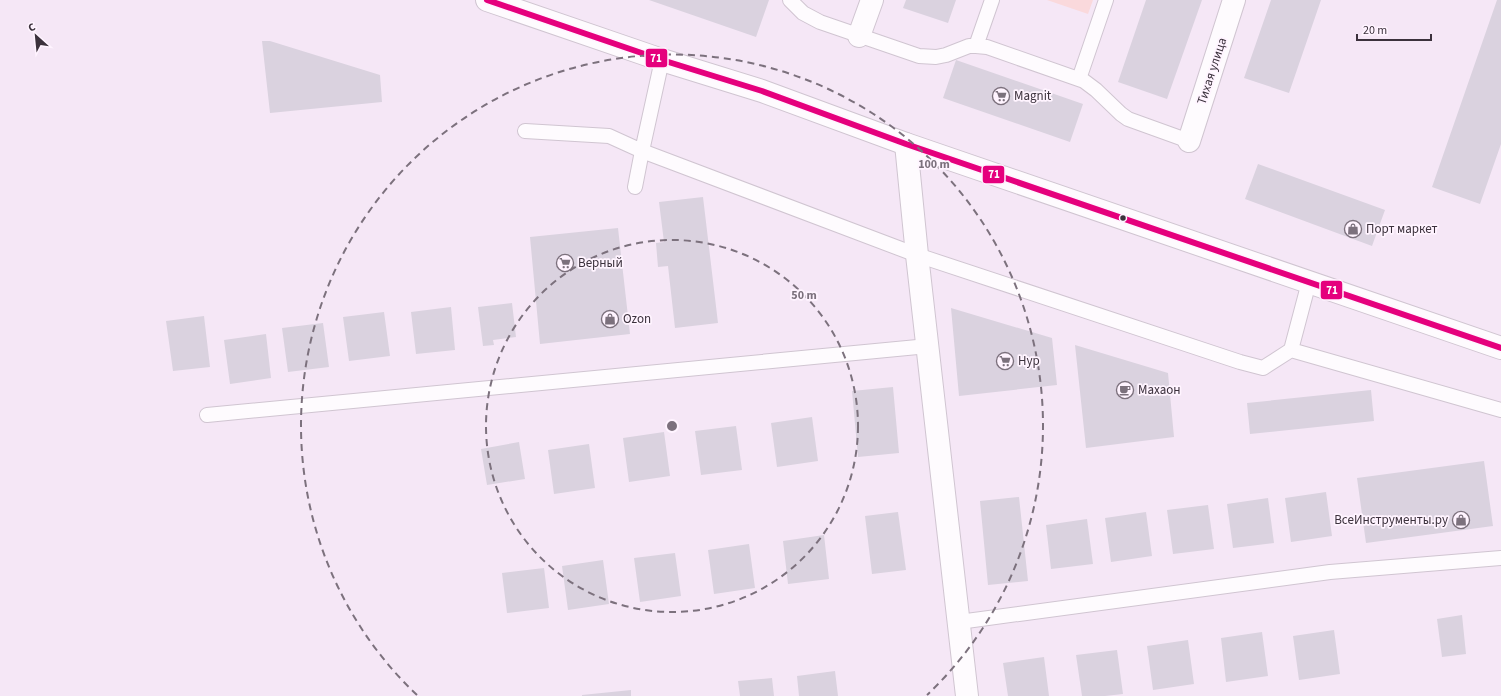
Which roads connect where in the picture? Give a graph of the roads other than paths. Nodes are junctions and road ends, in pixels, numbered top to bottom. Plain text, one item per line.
1 (487, 0) edge
2 (790, 0) edge
3 (872, 0) edge
4 (992, 0) edge
5 (1106, 0) edge
6 (1234, 0) edge
7 (517, 5) edge
8 (859, 36) junction
9 (976, 46) junction
10 (662, 60) junction
11 (1079, 79) junction
12 (525, 131) dead end
13 (1189, 141) joint
14 (906, 144) junction
15 (642, 151) junction
16 (635, 187) dead end
17 (917, 255) junction
18 (1309, 282) junction
19 (928, 346) junction
20 (1501, 348) edge
21 (1291, 350) junction
22 (1501, 410) edge
23 (207, 415) dead end
24 (1501, 558) edge
25 (959, 622) junction
26 (967, 696) edge

1 - 7 street
2 - 8 lane
3 - 8 street
4 - 9 lane
5 - 11 lane
6 - 13 street, Тихая улица
7 - 10 street
8 - 9 lane
9 - 11 lane
10 - 14 street
10 - 15 lane
11 - 13 lane
12 - 15 lane
14 - 17 street
14 - 18 street
15 - 16 lane
15 - 17 lane
17 - 19 street
17 - 21 lane
18 - 20 street
18 - 21 lane
19 - 23 lane
19 - 25 street
21 - 22 lane
24 - 25 lane
25 - 26 street

